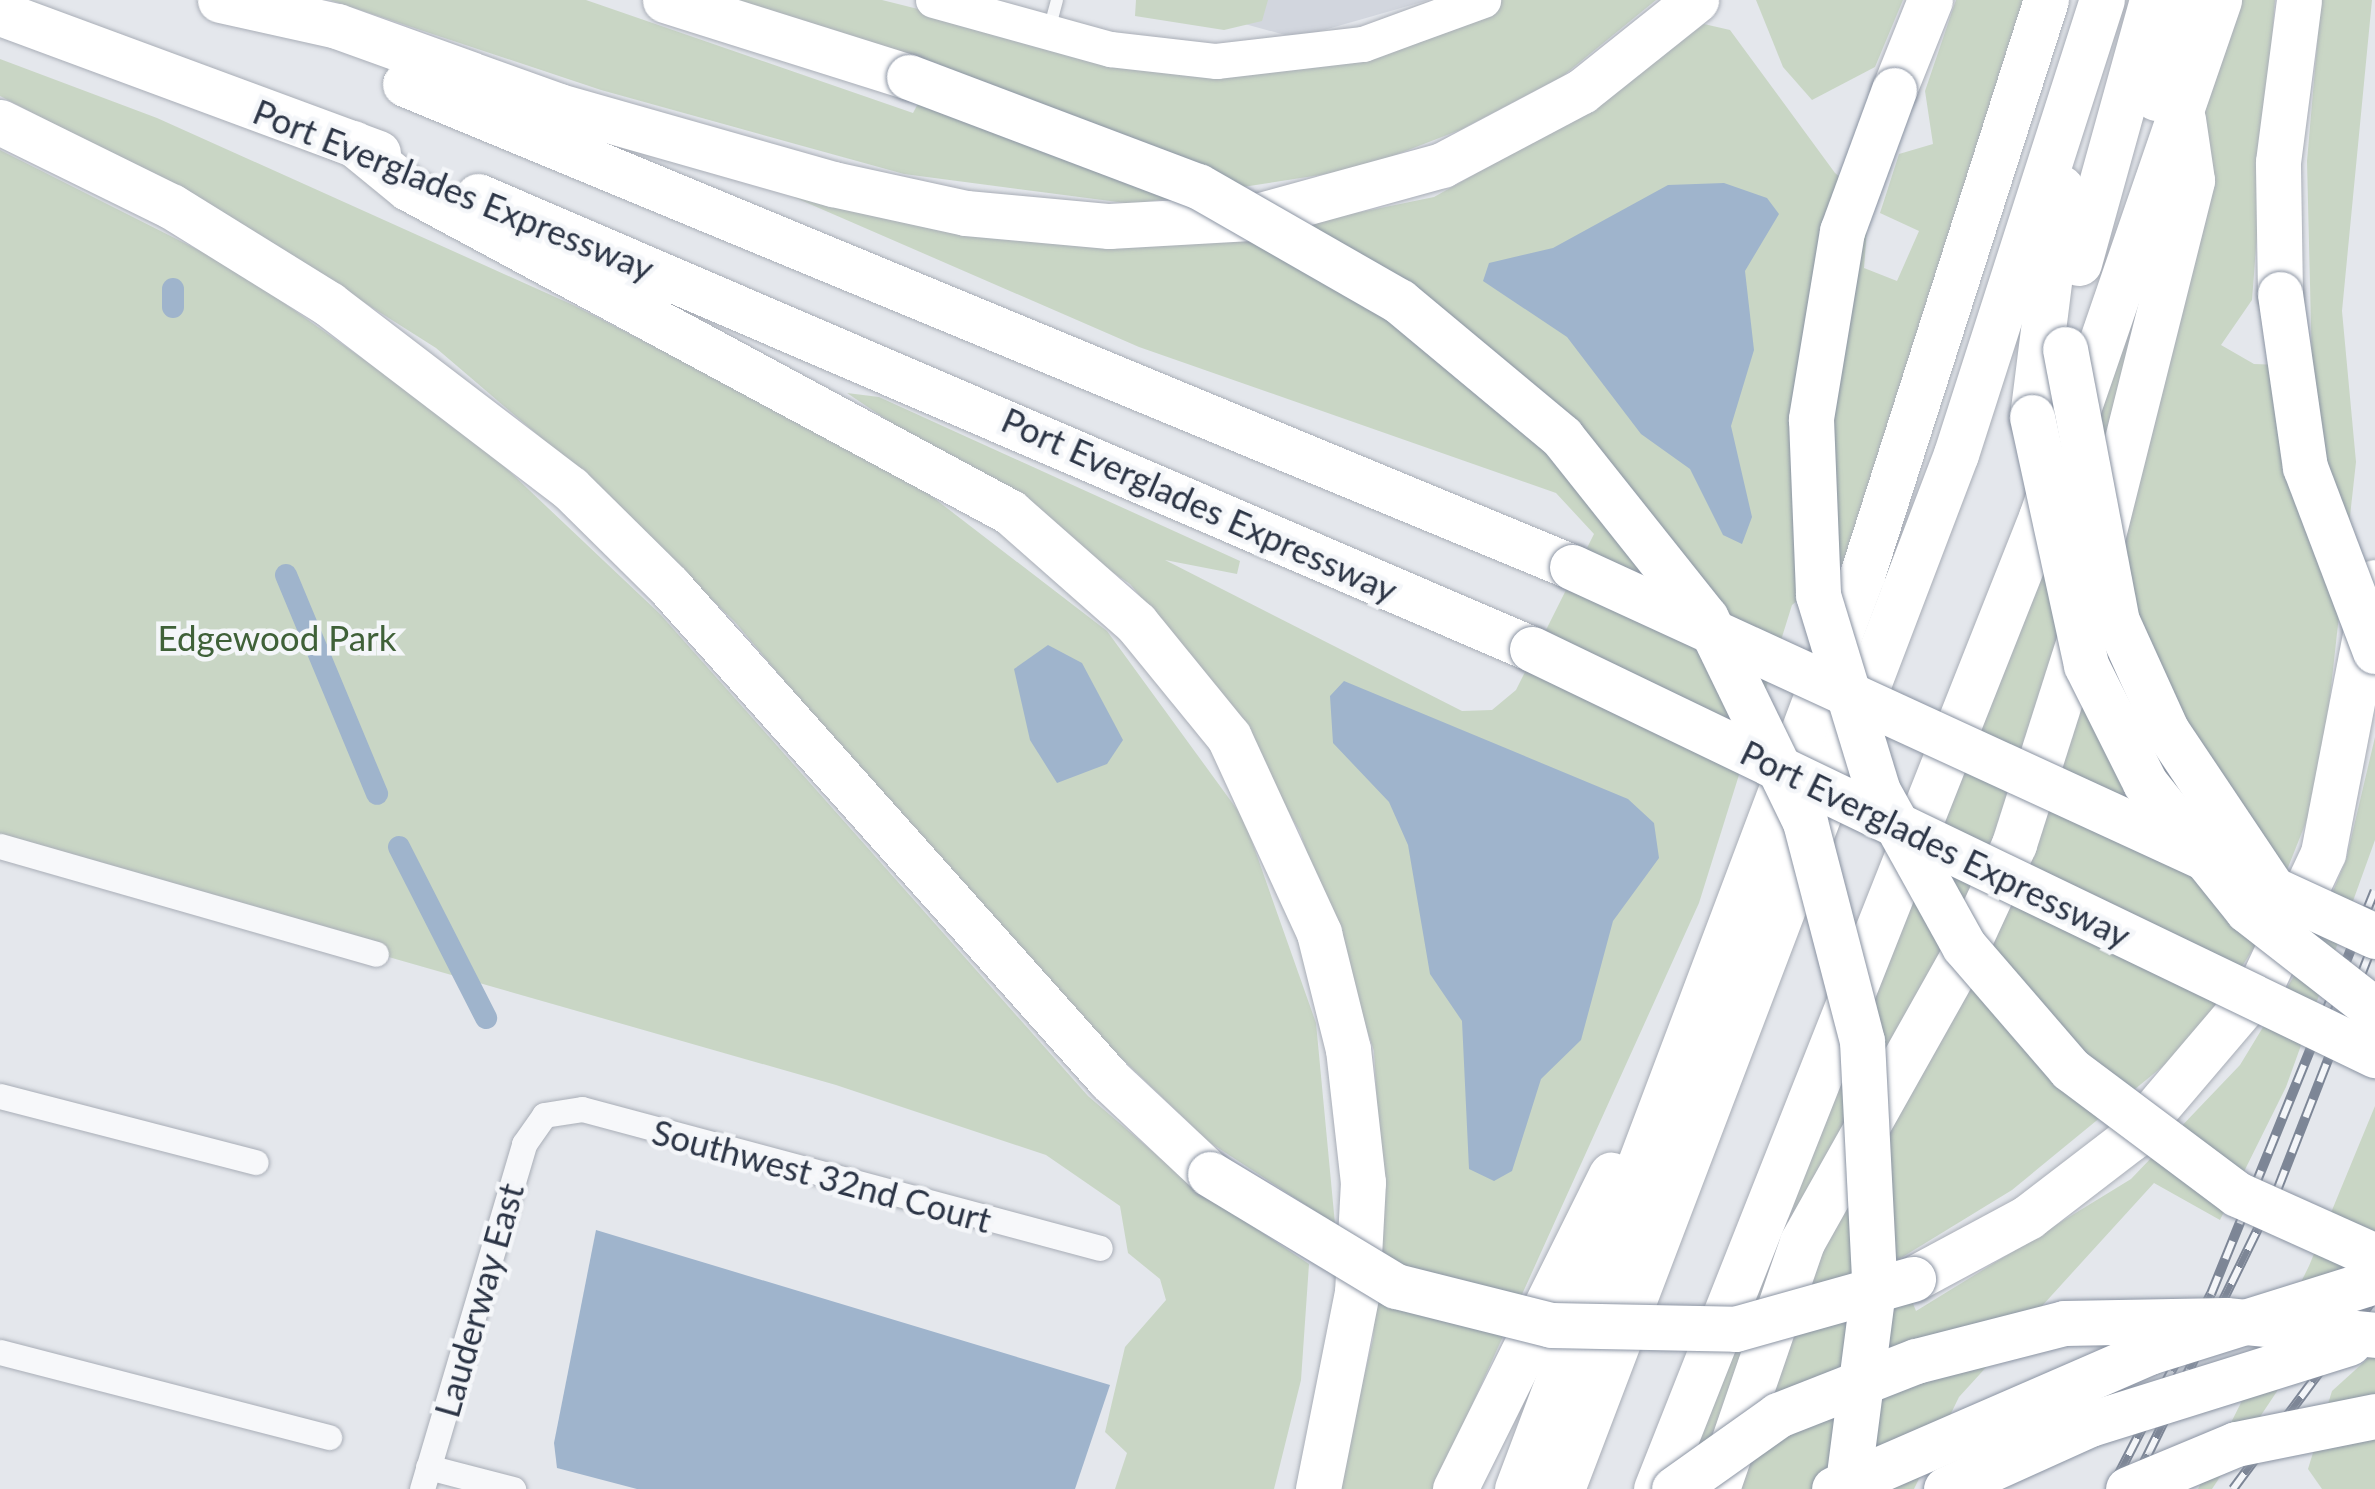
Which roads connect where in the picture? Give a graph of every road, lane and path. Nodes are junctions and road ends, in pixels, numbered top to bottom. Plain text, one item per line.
1 (198, 0) edge
2 (220, 0) edge
3 (665, 0) edge
4 (934, 0) edge
5 (1483, 0) edge
6 (1696, 0) edge
7 (1930, 0) edge
8 (2046, 0) edge
9 (2102, 0) edge
10 (2119, 0) edge
11 (2152, 0) edge
12 (2185, 0) edge
13 (2219, 0) edge
14 (2300, 0) edge
15 (0, 13) edge
16 (1052, 16) edge
17 (2182, 112) junction
18 (0, 122) edge
19 (353, 143) junction
20 (2375, 582) edge
21 (2375, 651) edge
22 (0, 846) edge
23 (2375, 936) edge
24 (376, 954) dead end
25 (2375, 970) edge
26 (2375, 1010) edge
27 (1686, 1043) junction
28 (2375, 1054) edge
29 (0, 1096) edge
30 (544, 1115) joint
31 (256, 1162) dead end
32 (1100, 1248) dead end
33 (2375, 1256) edge
34 (2375, 1281) edge
35 (2375, 1335) edge
36 (0, 1352) edge
37 (2375, 1416) edge
38 (329, 1437) dead end
39 (425, 1478) edge
40 (513, 1489) edge
41 (1318, 1489) edge
42 (1455, 1489) edge
43 (1517, 1489) edge
44 (1562, 1489) edge
45 (1630, 1489) edge
46 (1656, 1489) edge
47 (1674, 1489) edge
48 (1717, 1489) edge
49 (1834, 1489) edge
50 (1847, 1489) edge
51 (1946, 1489) edge
52 (2128, 1489) edge

1 - 23 highway, bridge
2 - 6 highway
3 - 50 highway, bridge
4 - 16 street
5 - 16 street
7 - 33 highway, bridge
8 - 27 highway
9 - 44 highway
10 - 26 highway, bridge
11 - 25 highway, bridge
12 - 45 highway
13 - 17 highway
14 - 21 highway, bridge
15 - 19 highway, Port Everglades Expressway
17 - 46 highway
17 - 48 highway
18 - 20 highway, bridge
19 - 28 highway, Port Everglades Expressway, bridge
19 - 41 highway
22 - 24 street
27 - 42 highway
27 - 43 highway
29 - 31 street
30 - 32 street, Southwest 32nd Court
30 - 39 street, Lauderway East
34 - 49 highway, bridge
35 - 47 highway, bridge
35 - 51 highway, bridge
36 - 38 street
37 - 52 highway, bridge
39 - 40 street

